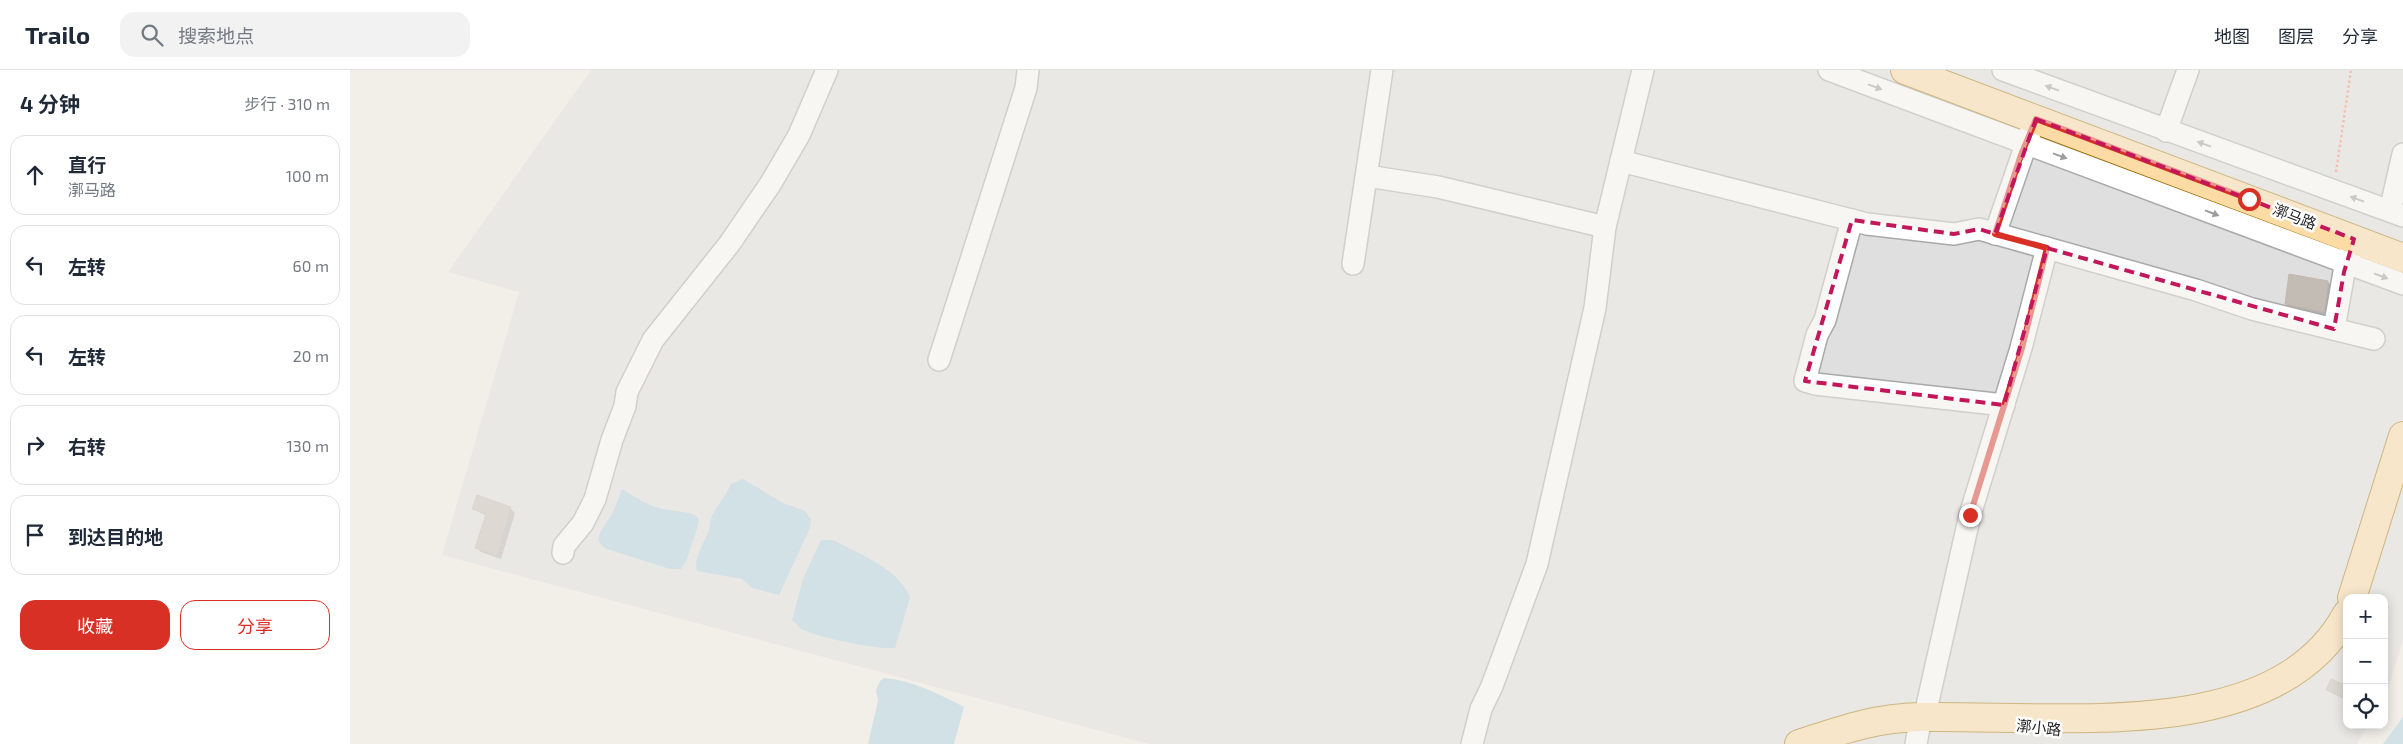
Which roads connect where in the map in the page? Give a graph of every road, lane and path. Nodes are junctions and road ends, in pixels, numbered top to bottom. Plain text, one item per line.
1 (827, 70) edge
2 (1028, 70) edge
3 (1382, 70) edge
4 (1643, 70) edge
5 (1829, 70) edge
6 (1906, 70) edge
7 (1951, 70) edge
8 (2003, 70) edge
9 (2188, 70) edge
10 (2351, 70) edge
11 (2031, 131) junction
12 (2166, 131) junction
13 (2403, 154) edge
14 (1621, 161) junction
15 (1367, 176) junction
16 (2329, 189) junction
17 (2397, 213) edge
18 (1852, 220) junction
19 (1605, 227) junction
20 (1995, 234) junction
21 (2403, 240) edge
22 (2047, 248) junction
23 (2350, 251) junction
24 (2403, 258) edge
25 (1353, 264) dead end
26 (2403, 284) edge
27 (2334, 329) junction
28 (2374, 339) dead end
29 (939, 360) dead end
30 (2004, 404) junction
31 (2403, 436) edge
32 (562, 554) dead end
33 (2353, 594) edge
34 (2343, 623) edge
35 (2275, 710) dead end
36 (1921, 717) junction
37 (2168, 738) dead end
38 (1472, 744) edge
39 (1799, 744) edge
40 (1916, 744) edge

1 - 32 street
2 - 29 street
3 - 15 street
4 - 14 street
5 -> 11 street
6 - 11 main road, 漷马路
7 - 21 main road, 漷马路
12 -> 8 street
9 - 12 street
10 - 16 path
11 - 20 street
11 -> 23 main road, 漷马路
16 -> 12 street
13 - 17 street
14 - 18 street
14 - 19 street
15 - 19 street
15 - 25 street
17 -> 16 street
18 - 20 street
18 - 30 street
19 - 38 street
20 - 22 street
22 - 27 street
22 - 30 street
23 - 24 main road, 漷马路
23 -> 26 street
23 - 27 street
27 - 28 street
30 - 36 street
31 - 33 main road
34 - 35 main road
36 - 37 main road, 漷小路
36 - 39 main road, 漷小路
36 - 40 street

